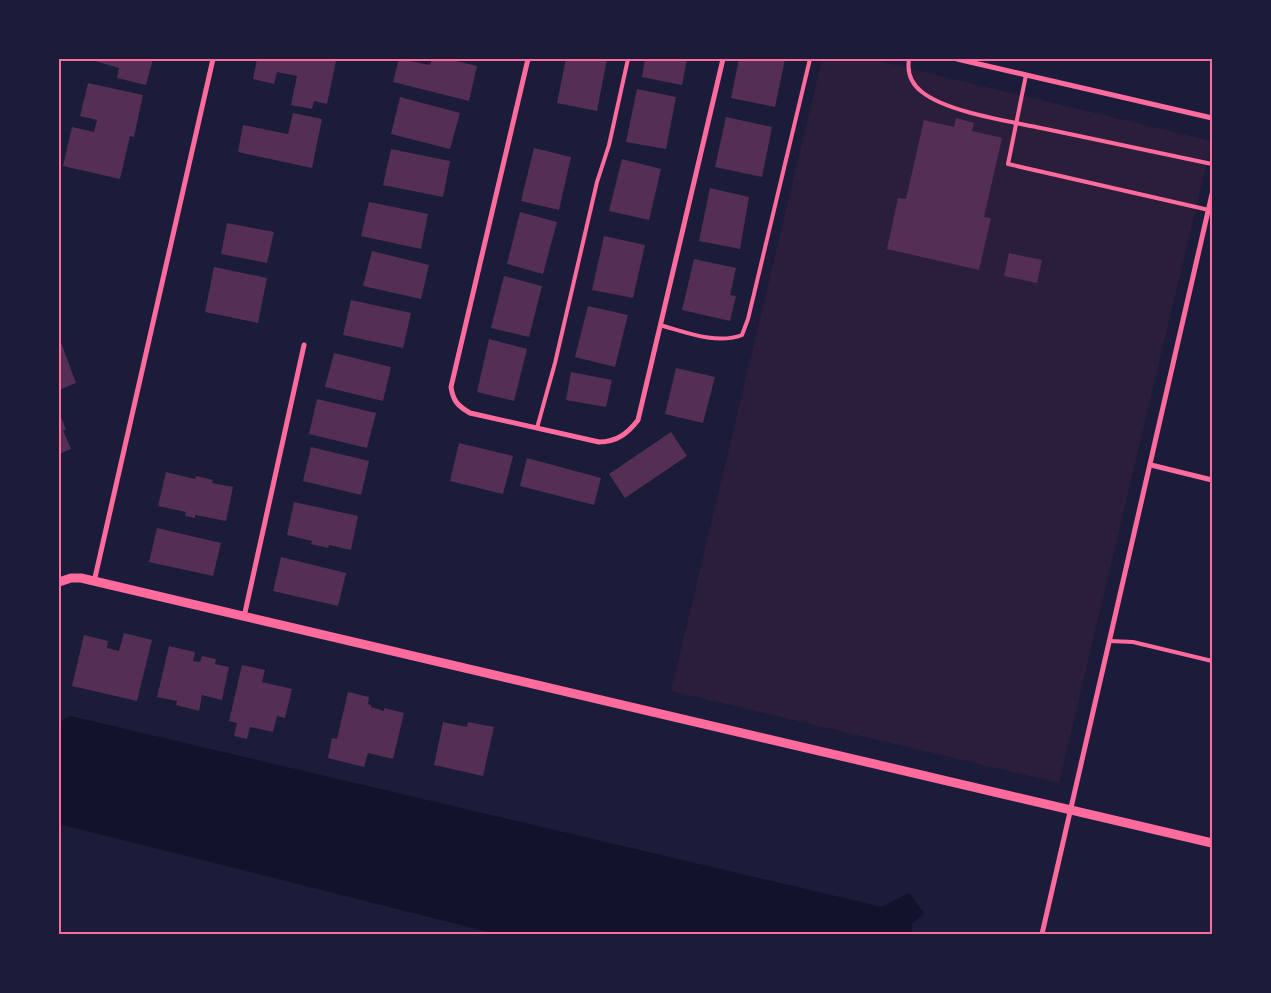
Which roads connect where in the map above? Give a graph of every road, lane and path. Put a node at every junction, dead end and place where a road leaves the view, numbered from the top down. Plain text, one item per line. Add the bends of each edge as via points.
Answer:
1 (213, 59) edge
2 (528, 59) edge
3 (628, 59) edge
4 (723, 59) edge
5 (810, 59) edge
6 (909, 59) edge
7 (957, 59) edge
8 (1026, 75) junction
9 (1212, 118) edge
10 (1016, 123) junction
11 (1212, 164) edge
12 (1212, 194) edge
13 (1209, 210) junction
14 (660, 326) junction
15 (304, 345) dead end
16 (537, 428) junction
17 (1151, 466) junction
18 (1212, 480) edge
19 (59, 582) edge
20 (94, 582) junction
21 (244, 617) junction
22 (1110, 641) junction
23 (1212, 661) edge
24 (1070, 811) junction
25 (1212, 843) edge
26 (1042, 934) edge

1 - 20 street
2 - 16 street via 451,387 452,398 470,413
3 - 16 lane
4 - 14 street
5 - 14 lane via 742,335 733,339 716,339
6 - 10 lane via 908,70 913,84 922,92 944,105
7 - 8 street
8 - 9 street
8 - 10 lane
10 - 11 lane
10 - 13 lane via 1008,164
12 - 13 street
13 - 17 street
14 - 16 street via 638,420 624,435 599,442
15 - 21 street
17 - 18 street
17 - 22 street
19 - 20 street via 80,578
20 - 21 street
21 - 24 street
22 - 23 lane via 1133,642
22 - 24 street
24 - 25 street
24 - 26 street

